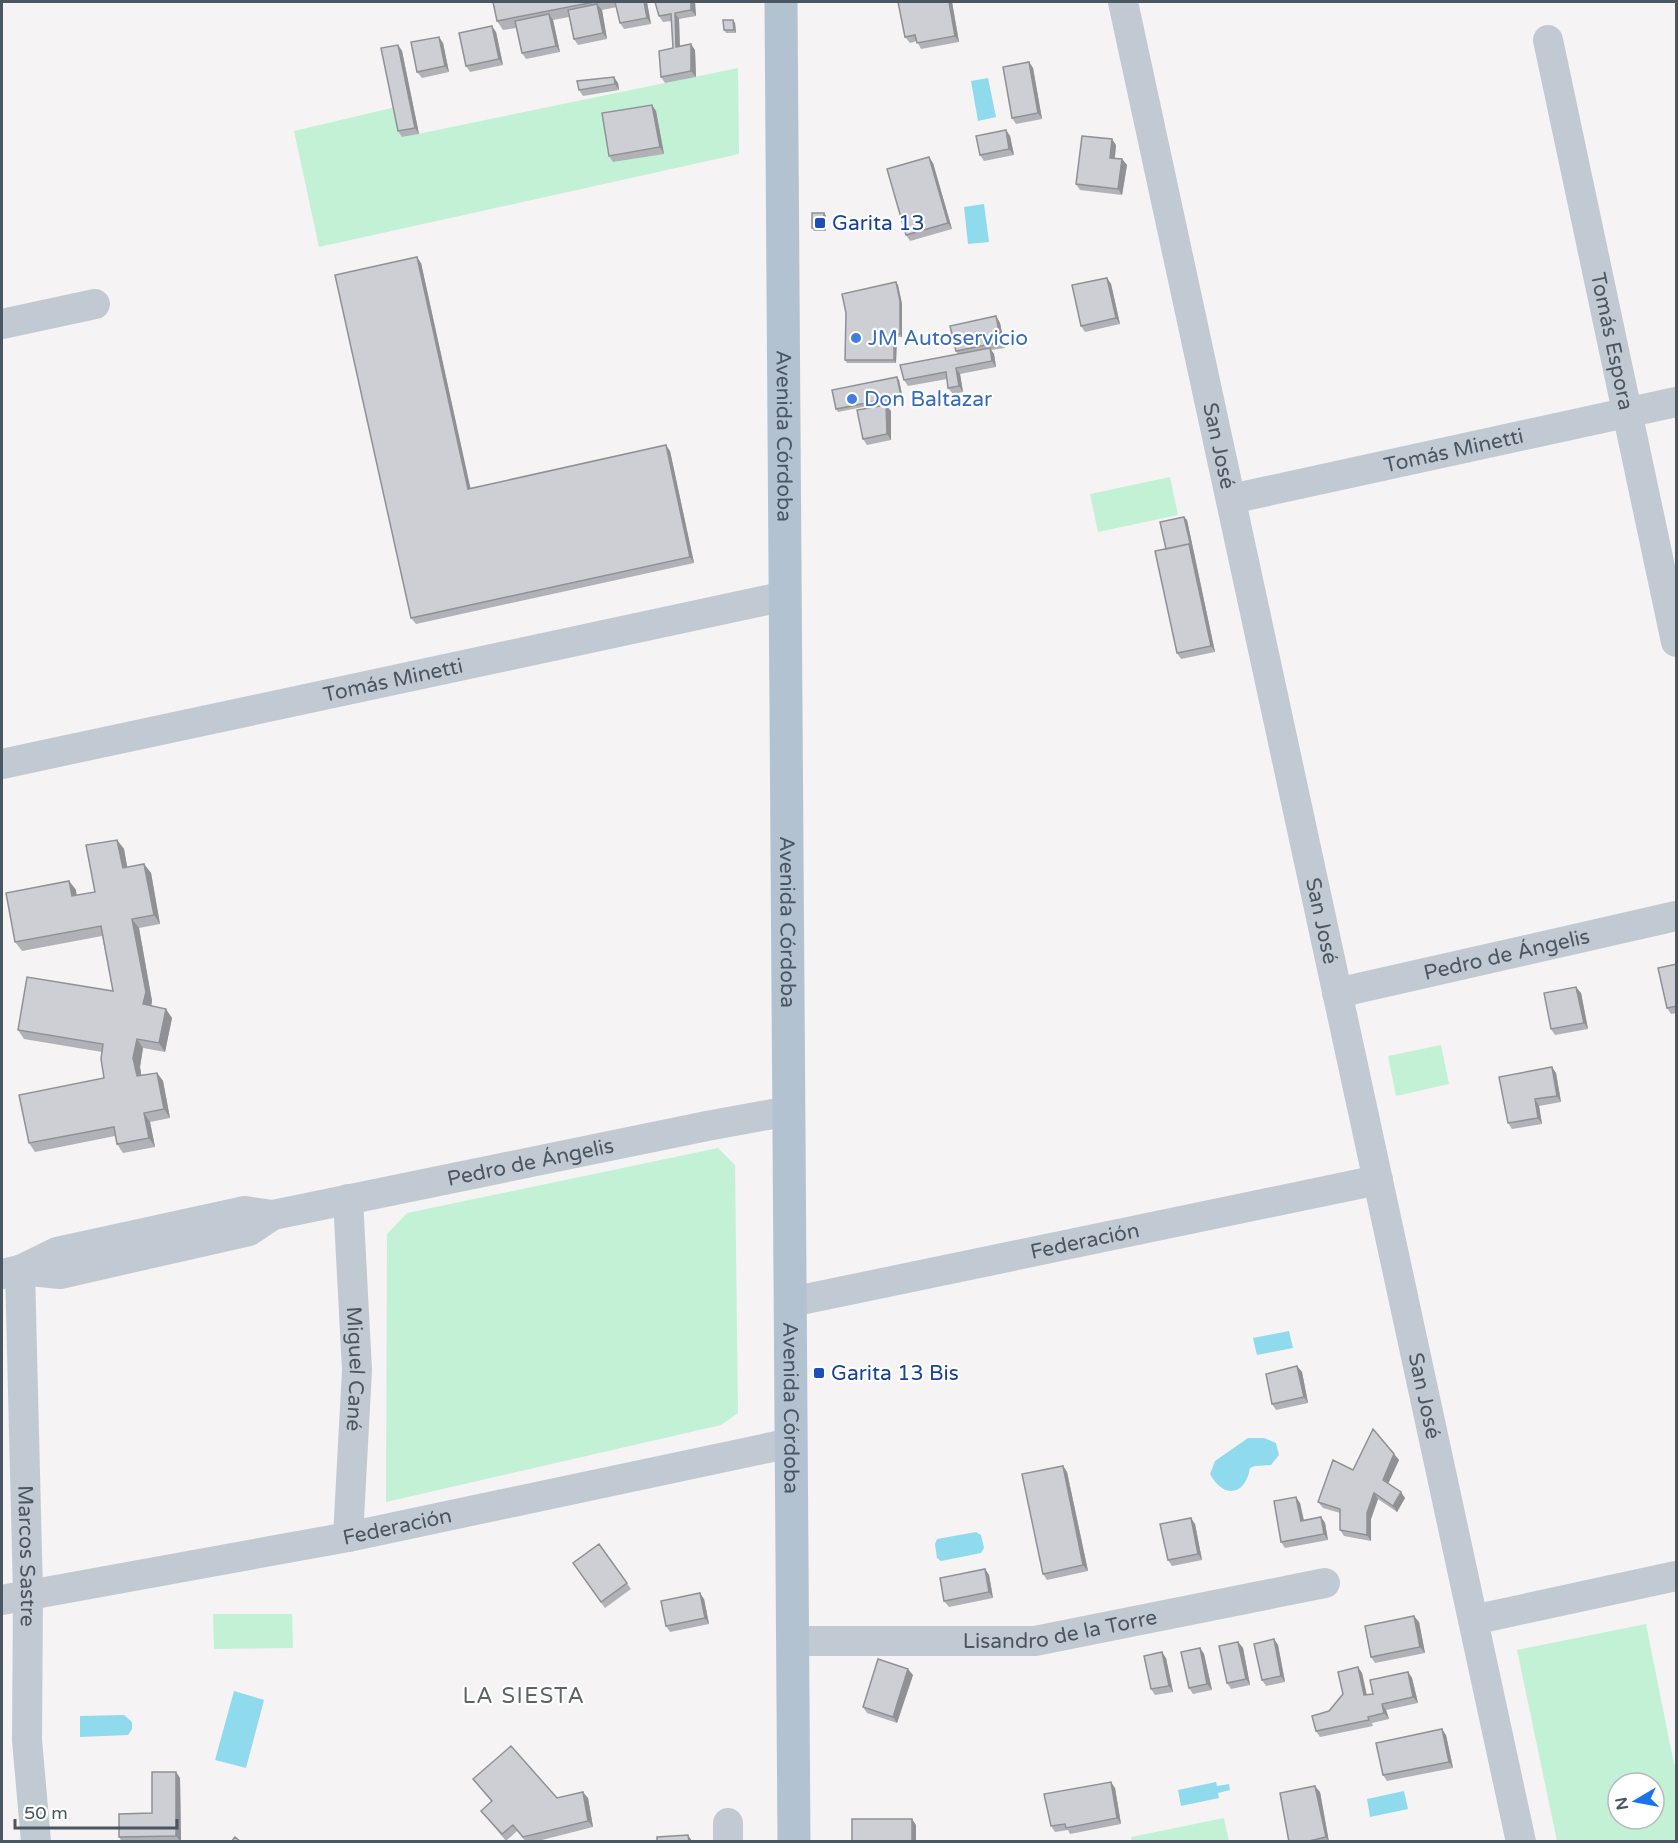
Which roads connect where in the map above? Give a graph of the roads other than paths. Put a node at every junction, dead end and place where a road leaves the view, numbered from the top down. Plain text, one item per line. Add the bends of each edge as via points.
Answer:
1 (781, 2) edge
2 (1123, 2) edge
3 (1548, 40) dead end
4 (95, 304) dead end
5 (2, 324) edge
6 (1677, 402) edge
7 (1628, 413) junction
8 (1231, 499) junction
9 (786, 596) junction
10 (1677, 642) edge
11 (2, 764) edge
12 (1677, 916) edge
13 (1338, 993) junction
14 (789, 1111) junction
15 (1378, 1180) junction
16 (348, 1199) junction
17 (11, 1272) edge
18 (791, 1302) junction
19 (792, 1443) junction
20 (348, 1537) junction
21 (1677, 1575) edge
22 (1325, 1583) dead end
23 (15, 1597) edge
24 (1473, 1620) junction
25 (793, 1641) junction
26 (36, 1842) edge
27 (794, 1842) edge
28 (1521, 1842) edge

1 - 9 main road, Avenida Córdoba
2 - 8 street, San José
3 - 7 street, Tomás Espora
4 - 5 street
6 - 7 street, Tomás Minetti
7 - 8 street, Tomás Minetti
7 - 10 street, Tomás Espora
8 - 13 street, San José
9 - 11 street, Tomás Minetti
9 - 14 main road, Avenida Córdoba
12 - 13 street, Pedro de Ángelis
13 - 15 street, San José
14 - 16 street, Pedro de Ángelis
14 - 18 main road, Avenida Córdoba
15 - 18 street, Federación
15 - 24 street, San José
16 - 17 street, Pedro de Ángelis via 273,1215 249,1232 60,1274
16 - 20 street, Miguel Cané via 357,1370
17 - 23 street, Marcos Sastre
18 - 19 main road, Avenida Córdoba
19 - 20 street, Federación
19 - 25 main road, Avenida Córdoba
20 - 23 street, Federación
21 - 24 street
22 - 25 street, Lisandro de la Torre via 1035,1641
23 - 26 street, Marcos Sastre
24 - 28 street, San José
25 - 27 main road, Avenida Córdoba

